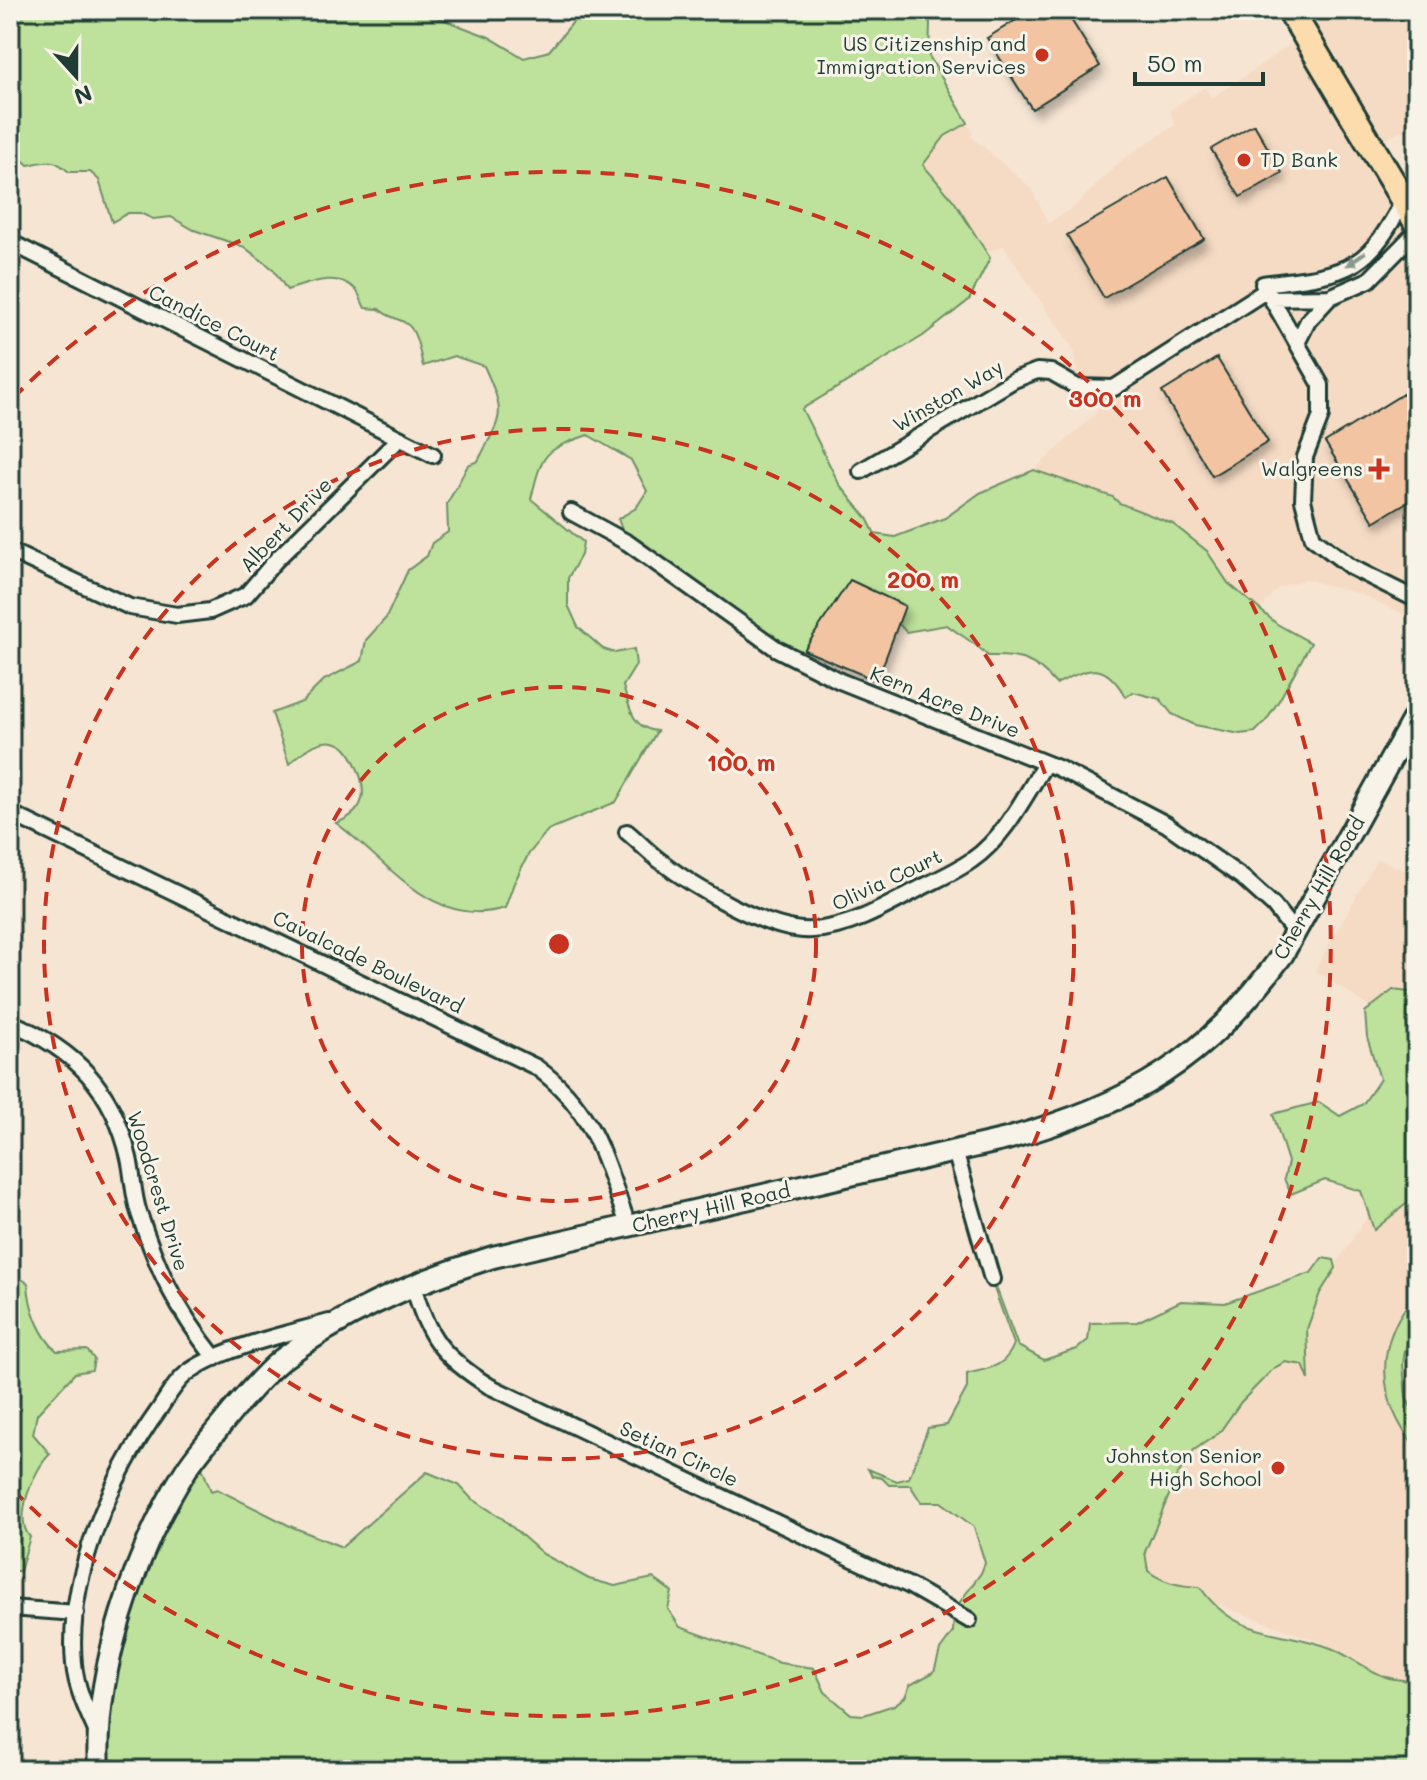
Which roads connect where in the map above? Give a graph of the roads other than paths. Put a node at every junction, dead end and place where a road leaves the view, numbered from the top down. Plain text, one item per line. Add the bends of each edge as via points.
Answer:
1 (1290, 10) edge
2 (1404, 200) junction
3 (1417, 223) edge
4 (1417, 231) edge
5 (10, 242) edge
6 (1267, 290) junction
7 (1330, 297) junction
8 (1297, 343) junction
9 (399, 439) junction
10 (433, 455) dead end
11 (861, 471) dead end
12 (571, 512) dead end
13 (10, 551) edge
14 (1417, 600) edge
15 (1417, 712) edge
16 (1045, 764) junction
17 (10, 813) edge
18 (627, 832) dead end
19 (1296, 934) junction
20 (10, 1022) edge
21 (955, 1151) junction
22 (629, 1227) junction
23 (992, 1279) dead end
24 (413, 1284) junction
25 (355, 1315) junction
26 (215, 1358) junction
27 (10, 1608) edge
28 (76, 1613) junction
29 (969, 1620) dead end
30 (99, 1737) junction
31 (99, 1770) edge

1 - 2 main road
2 - 3 main road
2 -> 6 street via 1383,236 1354,264
4 - 7 street via 1369,280
5 - 9 street, Candice Court
6 - 7 street
6 - 8 street
6 - 11 street, Winston Way via 1114,388 1077,387 1051,372 1037,371
7 - 8 street
8 - 14 street via 1321,385 1321,416 1305,457 1303,500 1313,538 1351,567
9 - 10 street
9 - 13 street, Albert Drive via 246,595 210,611 177,615 130,607
12 - 16 street, Kern Acre Drive via 628,543 806,665
15 - 19 main road, Cherry Hill Road
16 - 18 street, Olivia Court via 1006,823 972,861 890,905 832,927 808,930 752,916 683,877
16 - 19 street, Kern Acre Drive via 1194,842 1273,905
17 - 22 street, Cavalcade Boulevard via 536,1067 575,1104 594,1133
19 - 21 main road, Cherry Hill Road via 1230,1018 1151,1082 1081,1117
20 - 26 street, Woodcrest Drive via 69,1054 111,1106 164,1283
21 - 22 main road, Cherry Hill Road
21 - 23 street
22 - 24 main road, Cherry Hill Road via 493,1257
24 - 25 main road, Cherry Hill Road
24 - 29 street, Setian Circle via 439,1348 489,1386 910,1586
25 - 26 street
25 - 30 main road, Cherry Hill Road via 280,1361 186,1471 135,1575 113,1649
26 - 28 street via 176,1385 132,1452 98,1525
27 - 28 street
28 - 30 street via 77,1684
30 - 31 main road, Cherry Hill Road

